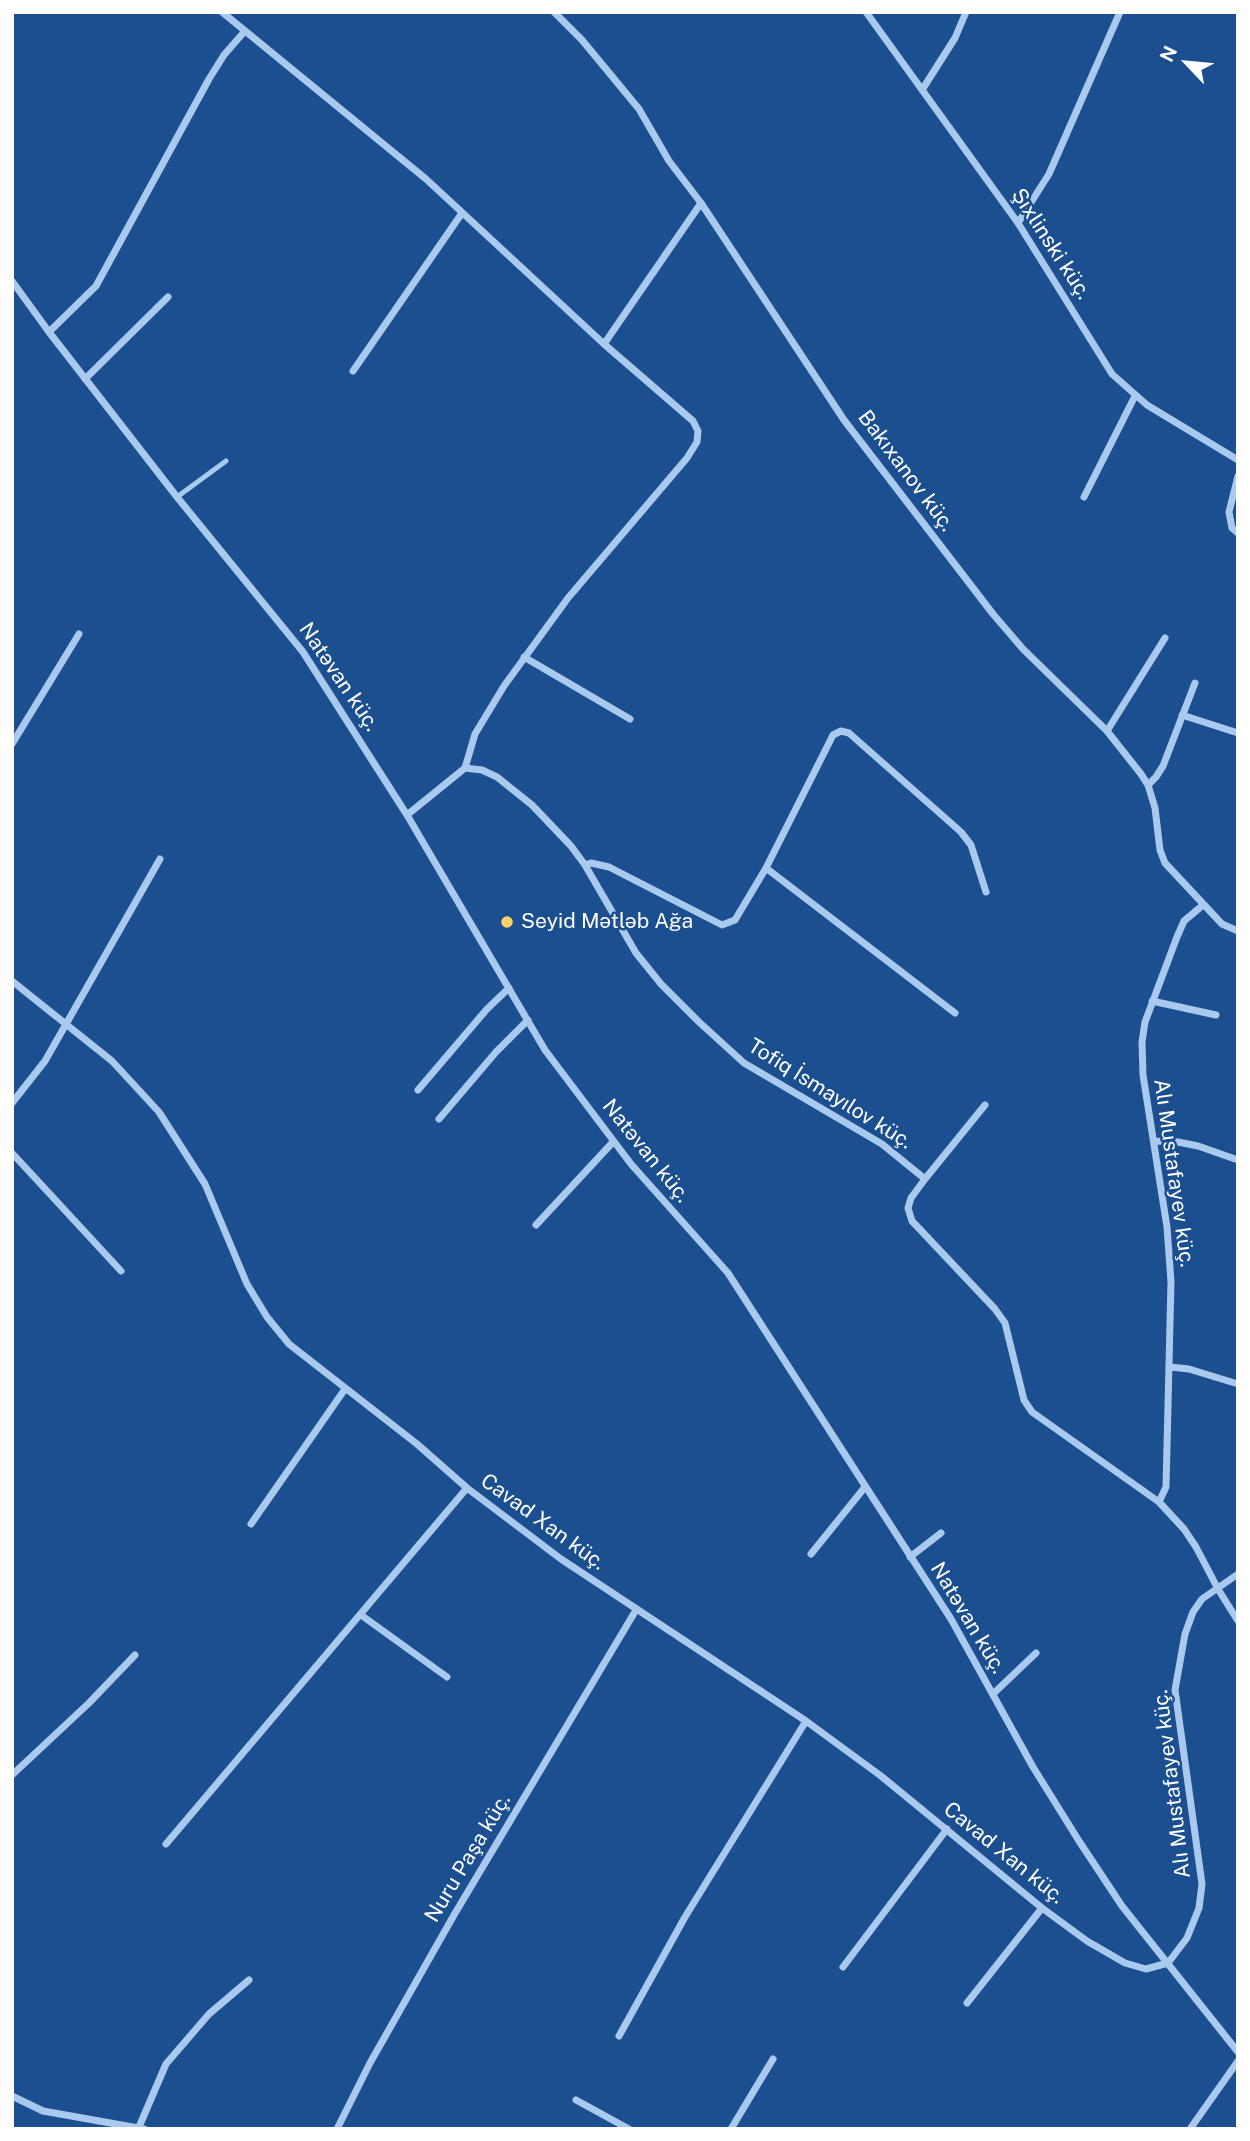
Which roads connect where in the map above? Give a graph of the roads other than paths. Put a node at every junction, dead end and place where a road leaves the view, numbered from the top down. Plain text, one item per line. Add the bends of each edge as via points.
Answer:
1 (222, 12) edge
2 (554, 12) edge
3 (866, 12) edge
4 (967, 12) edge
5 (1121, 12) edge
6 (244, 32) junction
7 (922, 90) junction
8 (701, 203) junction
9 (462, 213) junction
10 (1018, 223) junction
11 (12, 281) edge
12 (167, 297) dead end
13 (49, 332) junction
14 (604, 344) junction
15 (353, 371) dead end
16 (85, 379) junction
17 (1135, 396) junction
18 (1238, 460) edge
19 (226, 461) dead end
20 (1238, 476) edge
21 (177, 497) junction
22 (1084, 497) dead end
23 (1238, 533) edge
24 (79, 634) dead end
25 (1165, 638) dead end
26 (524, 657) junction
27 (1195, 683) dead end
28 (1182, 715) junction
29 (630, 719) dead end
30 (1107, 731) junction
31 (1238, 733) edge
32 (12, 744) edge
33 (464, 768) junction
34 (1148, 785) junction
35 (407, 815) junction
36 (160, 859) dead end
37 (585, 865) junction
38 (766, 868) junction
39 (986, 892) dead end
40 (1203, 905) junction
41 (1238, 931) edge
42 (12, 981) edge
43 (509, 988) junction
44 (1152, 1001) junction
45 (955, 1013) dead end
46 (1216, 1016) dead end
47 (528, 1020) junction
48 (66, 1025) junction
49 (418, 1090) dead end
50 (12, 1103) edge
51 (985, 1105) dead end
52 (439, 1119) dead end
53 (1155, 1141) junction
54 (613, 1142) junction
55 (12, 1153) edge
56 (1238, 1160) edge
57 (925, 1179) junction
58 (536, 1225) dead end
59 (121, 1271) dead end
60 (1170, 1367) junction
61 (1238, 1384) edge
62 (345, 1389) junction
63 (865, 1487) junction
64 (467, 1489) junction
65 (1159, 1502) junction
66 (251, 1524) dead end
67 (941, 1533) dead end
68 (811, 1554) dead end
69 (910, 1557) junction
70 (1238, 1574) edge
71 (1218, 1589) junction
72 (636, 1610) junction
73 (361, 1615) junction
74 (1238, 1621) edge
75 (1036, 1653) dead end
76 (135, 1655) dead end
77 (447, 1677) dead end
78 (993, 1694) junction
79 (806, 1721) junction
80 (12, 1775) edge
81 (947, 1829) junction
82 (166, 1844) dead end
83 (1042, 1908) junction
84 (1168, 1964) junction
85 (843, 1967) dead end
86 (249, 1980) dead end
87 (967, 2003) dead end
88 (620, 2036) dead end
89 (1238, 2052) edge
90 (774, 2059) dead end
91 (1238, 2061) edge
92 (12, 2096) edge
93 (576, 2100) dead end
94 (142, 2128) edge
95 (337, 2129) edge
96 (629, 2129) edge
97 (731, 2129) edge
98 (1190, 2129) edge

1 - 6 street
2 - 8 street, Bakıxanov küç. via 639,109 669,161
3 - 7 street, Şıxlinski küç.
4 - 7 street
5 - 10 street via 1049,174
6 - 9 street
6 - 13 street via 208,79 96,286
7 - 10 street, Şıxlinski küç.
8 - 14 street
8 - 30 street, Bakıxanov küç. via 845,420 985,604 1023,649
9 - 14 street
9 - 15 street
10 - 17 street, Şıxlinski küç. via 1112,374
11 - 13 street, Natəvan küç.
12 - 16 street
13 - 16 street, Natəvan küç.
14 - 26 street via 693,421 697,442
16 - 21 street, Natəvan küç.
17 - 18 street, Şıxlinski küç.
17 - 22 street
19 - 21 lane
20 - 23 street via 1228,512 1231,528
21 - 35 street, Natəvan küç. via 290,634
24 - 32 street
25 - 30 street
26 - 29 street
26 - 33 street via 475,734
27 - 28 street
28 - 31 street
28 - 34 street via 1163,765
30 - 34 street, Bakıxanov küç.
33 - 35 street
33 - 37 street, Tofiq İsmayılov küç. via 497,777 532,805
34 - 40 street, Bakıxanov küç. via 1165,863
35 - 43 street, Natəvan küç.
36 - 48 street
37 - 38 street via 609,867 722,925 735,920
37 - 57 street, Tofiq İsmayılov küç. via 636,953 699,1023 744,1063 882,1144
38 - 39 street via 833,735 841,731 849,733 961,832 971,845
38 - 45 street
40 - 41 street, Bakıxanov küç. via 1222,924
40 - 44 street, Alı Mustafayev küç. via 1184,921
42 - 48 street, Cavad Xan küç.
43 - 47 street, Natəvan küç.
43 - 49 street
44 - 46 street
44 - 53 street, Alı Mustafayev küç. via 1142,1042
47 - 52 street
47 - 54 street, Natəvan küç.
48 - 50 street
48 - 62 street, Cavad Xan küç. via 112,1061 159,1112 205,1184 247,1284 267,1317 289,1344
51 - 57 street
53 - 56 street via 1198,1146
53 - 60 street, Alı Mustafayev küç. via 1171,1282
54 - 58 street
54 - 63 street, Natəvan küç. via 728,1273
55 - 59 street
57 - 65 street via 911,1198 912,1221 1005,1323 1024,1401 1032,1412
60 - 61 street
60 - 65 street, Alı Mustafayev küç. via 1166,1487
62 - 64 street, Cavad Xan küç.
62 - 66 street
63 - 68 street
63 - 69 street, Natəvan küç.
64 - 72 street, Cavad Xan küç.
64 - 73 street
65 - 71 street via 1184,1529
67 - 69 street
69 - 78 street, Natəvan küç.
70 - 71 street, Alı Mustafayev küç.
71 - 74 street
71 - 84 street, Alı Mustafayev küç. via 1193,1612 1175,1690 1202,1884 1199,1908 1187,1938
72 - 79 street, Cavad Xan küç.
72 - 95 street, Nuru Paşa küç. via 454,1915
73 - 77 street
73 - 82 street
75 - 78 street
76 - 80 street
78 - 84 street, Natəvan küç. via 1079,1841
79 - 81 street, Cavad Xan küç.
79 - 88 street via 685,1917
81 - 83 street, Cavad Xan küç.
81 - 85 street
83 - 84 street, Cavad Xan küç. via 1125,1963 1146,1969
83 - 87 street
84 - 89 street, Natəvan küç.
86 - 94 street via 209,2014 166,2064
90 - 97 street
91 - 98 street
92 - 94 street via 43,2111
93 - 96 street

